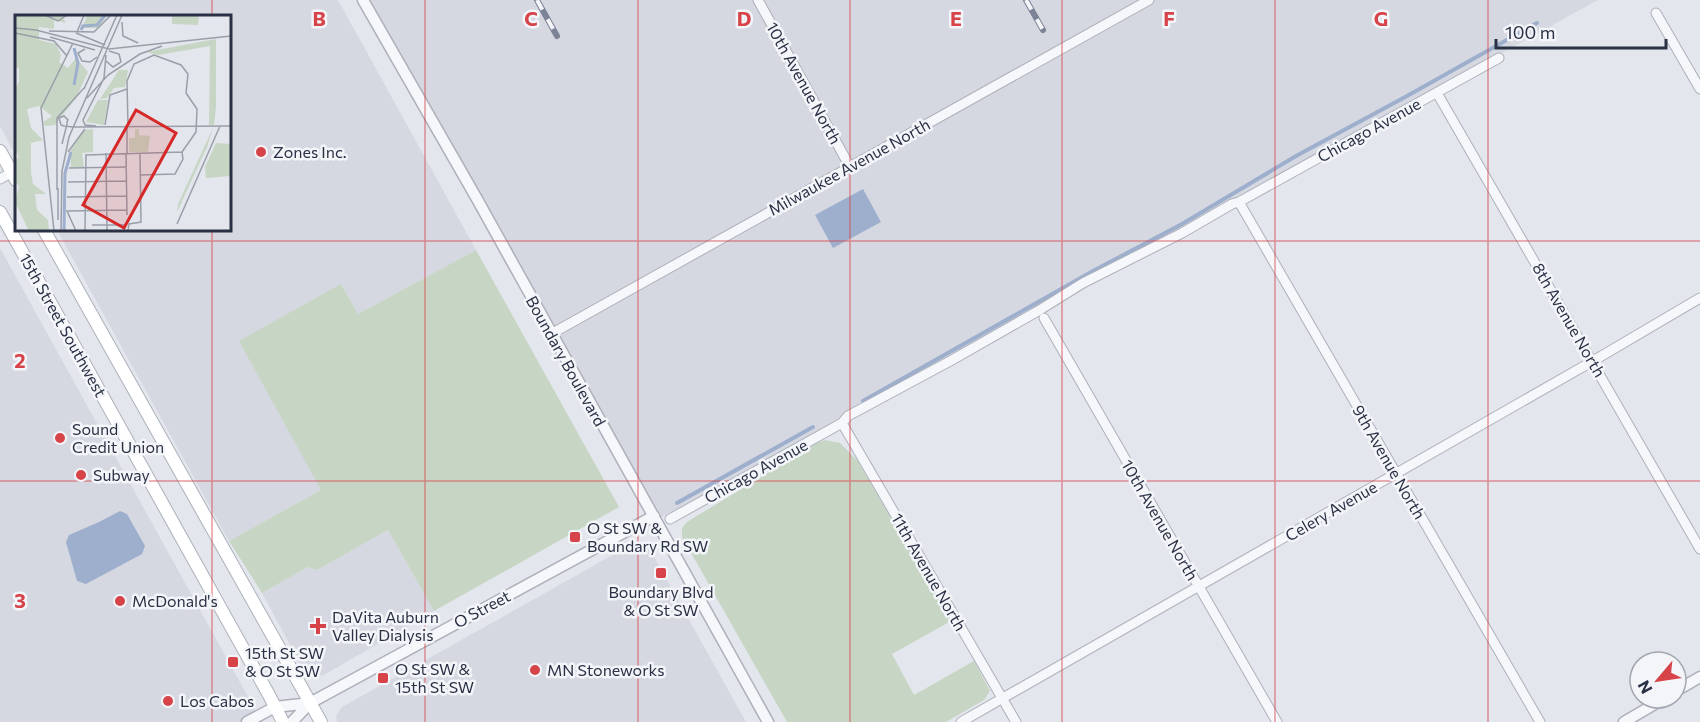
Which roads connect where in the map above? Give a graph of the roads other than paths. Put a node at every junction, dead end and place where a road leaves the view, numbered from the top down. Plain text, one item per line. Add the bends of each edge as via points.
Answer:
1 (363, 0) edge
2 (758, 0) edge
3 (1149, 0) edge
4 (1656, 13) dead end
5 (1499, 58) dead end
6 (1700, 89) edge
7 (1437, 93) junction
8 (0, 151) edge
9 (849, 166) junction
10 (15, 174) edge
11 (0, 179) edge
12 (1239, 202) junction
13 (0, 212) edge
14 (45, 231) edge
15 (1700, 298) edge
16 (1044, 318) dead end
17 (551, 334) junction
18 (1593, 361) junction
19 (842, 423) junction
20 (1396, 474) junction
21 (654, 516) junction
22 (670, 519) dead end
23 (1700, 549) edge
24 (1198, 587) junction
25 (1003, 699) junction
26 (310, 703) junction
27 (275, 707) junction
28 (1644, 710) edge
29 (247, 722) edge
30 (283, 722) edge
31 (292, 722) edge
32 (321, 722) edge
33 (768, 722) edge
34 (961, 722) edge
35 (1016, 722) edge
36 (1277, 722) edge
37 (1540, 722) edge
38 (1624, 722) edge

1 - 17 street, Boundary Boulevard
2 - 9 street, 10th Avenue North
3 - 9 street, Milwaukee Avenue North
4 - 6 street
5 - 7 street, Chicago Avenue
7 - 12 street, Chicago Avenue
7 - 18 street, 8th Avenue North
8 - 10 main road
9 - 17 street, Milwaukee Avenue North
10 - 11 street
12 - 19 street, Chicago Avenue via 1083,283 848,416
12 - 20 street, 9th Avenue North
13 - 27 main road, 15th Street Southwest
14 - 26 main road, 15th Street Southwest
15 - 18 street, Celery Avenue
16 - 24 street, 10th Avenue North
17 - 21 street, Boundary Boulevard
18 - 20 street, Celery Avenue
18 - 23 street, 8th Avenue North
19 - 22 street, Chicago Avenue
19 - 25 street, 11th Avenue North
20 - 24 street, Celery Avenue
20 - 37 street, 9th Avenue North
21 - 26 street, O Street
21 - 33 street, Boundary Boulevard
24 - 25 street, Celery Avenue
24 - 36 street, 10th Avenue North
25 - 34 street, Celery Avenue
25 - 35 street, 11th Avenue North
26 - 27 street, O Street
26 - 31 street, O Street
26 - 32 main road, 15th Street Southwest
27 - 29 street
27 - 30 main road, 15th Street Southwest
28 - 38 street

